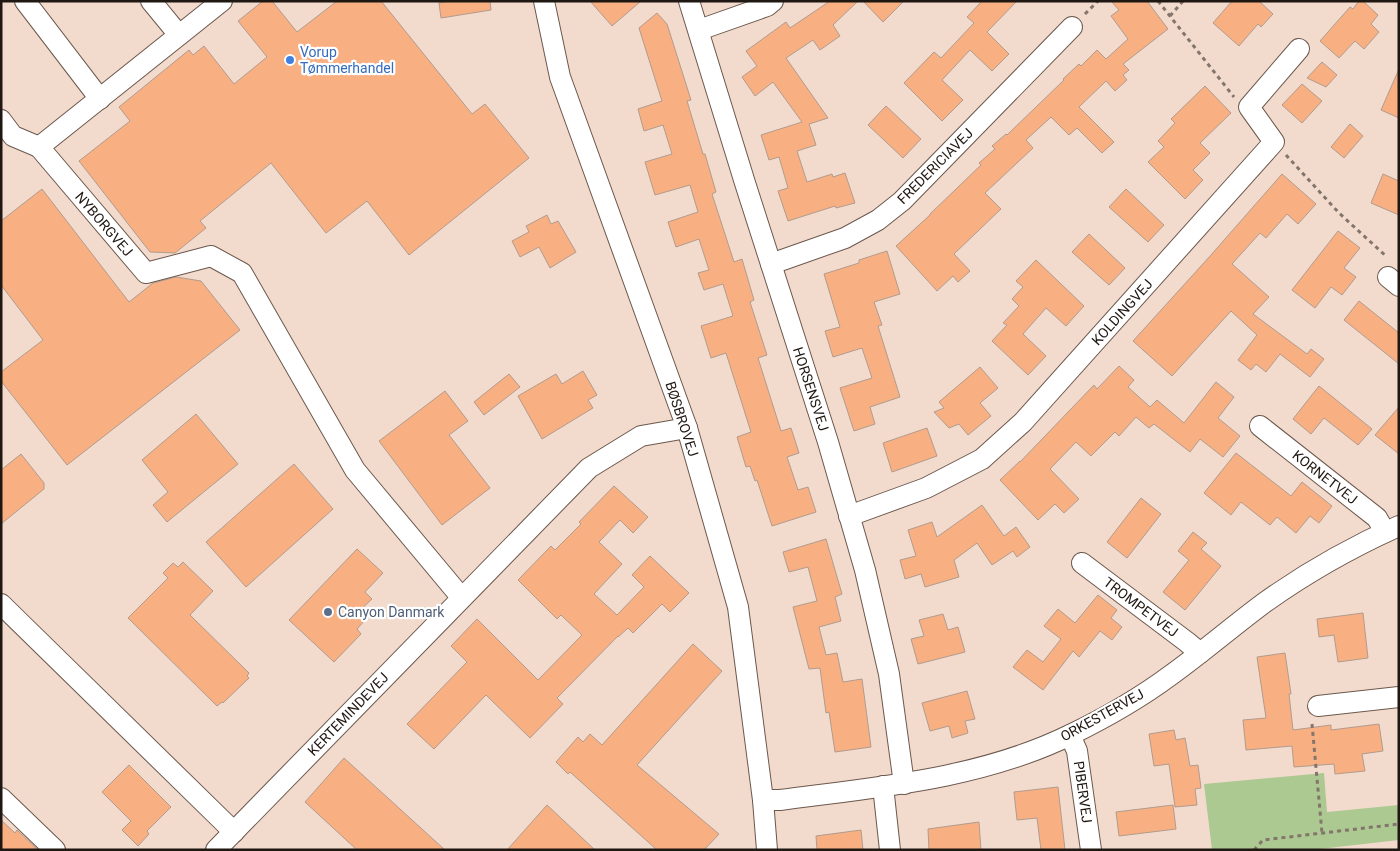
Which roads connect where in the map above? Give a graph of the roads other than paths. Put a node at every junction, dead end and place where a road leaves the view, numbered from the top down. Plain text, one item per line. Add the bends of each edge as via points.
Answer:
1 (25, 1) edge
2 (151, 1) edge
3 (222, 1) edge
4 (544, 1) edge
5 (689, 1) edge
6 (773, 1) edge
7 (1072, 27) dead end
8 (699, 30) junction
9 (179, 35) junction
10 (1299, 49) dead end
11 (100, 99) junction
12 (1, 120) edge
13 (38, 147) junction
14 (771, 264) junction
15 (1260, 426) dead end
16 (687, 428) junction
17 (849, 516) junction
18 (1392, 529) edge
19 (1082, 563) dead end
20 (462, 597) junction
21 (1, 604) edge
22 (1200, 653) junction
23 (1399, 697) edge
24 (1318, 706) road end
25 (1070, 735) junction
26 (904, 784) junction
27 (883, 786) junction
28 (1, 798) edge
29 (763, 800) junction
30 (234, 832) junction
31 (55, 850) edge
32 (216, 850) edge
33 (767, 850) edge
34 (890, 850) edge
35 (1091, 850) edge

1 - 11 street
2 - 9 street
3 - 9 street
4 - 16 street, BØSBROVEJ via 560,77
5 - 8 street, HORSENSVEJ
6 - 8 street
7 - 14 street, FREDERICIAVEJ via 902,201 878,220 845,238
8 - 14 street, HORSENSVEJ
9 - 11 street
10 - 17 street, KOLDINGVEJ via 1249,107 1274,142 1023,422 982,458 926,488
11 - 13 street
12 - 13 street via 13,136
13 - 20 street, NYBORGVEJ via 146,273 211,256 242,273 355,470
14 - 17 street, HORSENSVEJ
15 - 18 street, KORNETVEJ
16 - 20 street, KERTEMINDEVEJ via 640,436 589,468
16 - 29 street, BØSBROVEJ via 738,607
17 - 26 street, HORSENSVEJ via 889,674
18 - 22 street, ORKESTERVEJ via 1266,602
19 - 22 street, TROMPETVEJ
20 - 30 street, KERTEMINDEVEJ
21 - 30 street
22 - 25 street, ORKESTERVEJ via 1140,696
23 - 24 street
25 - 26 street, ORKESTERVEJ via 986,766
25 - 35 street, PIBERVEJ via 1077,751
26 - 27 street, ORKESTERVEJ
27 - 29 street, ORKESTERVEJ
27 - 34 street
28 - 31 street
29 - 33 street, BØSBROVEJ
30 - 32 street, KERTEMINDEVEJ

